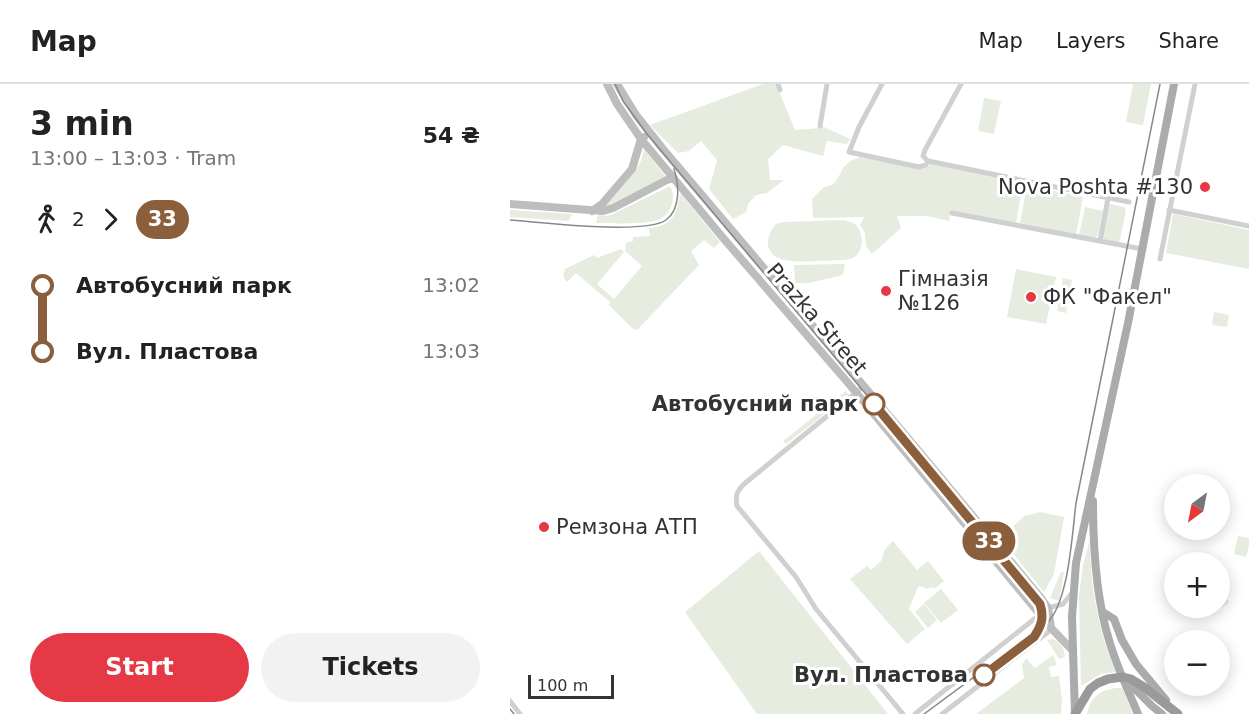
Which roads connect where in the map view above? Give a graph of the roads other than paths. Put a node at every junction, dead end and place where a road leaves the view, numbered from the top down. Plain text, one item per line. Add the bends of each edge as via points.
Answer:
1 (607, 84) edge
2 (617, 84) edge
3 (827, 84) edge
4 (882, 84) edge
5 (961, 84) edge
6 (1174, 84) edge
7 (1195, 84) edge
8 (820, 126) dead end
9 (649, 132) junction
10 (641, 139) junction
11 (928, 161) junction
12 (674, 178) junction
13 (1108, 198) junction
14 (1129, 202) dead end
15 (510, 204) edge
16 (1169, 210) junction
17 (592, 211) junction
18 (952, 213) dead end
19 (1249, 226) edge
20 (732, 231) junction
21 (724, 239) junction
22 (1100, 241) junction
23 (1142, 249) junction
24 (1160, 259) dead end
25 (864, 386) junction
26 (856, 393) junction
27 (1094, 479) junction
28 (1073, 592) junction
29 (1048, 608) junction
30 (1102, 612) junction
31 (1040, 614) junction
32 (1052, 629) junction
33 (1073, 651) junction
34 (1123, 677) junction
35 (510, 700) edge
36 (520, 714) edge
37 (903, 714) edge
38 (915, 714) edge
39 (942, 714) edge
40 (1075, 714) edge
41 (1138, 714) edge
42 (1162, 714) edge
43 (1178, 714) edge

1 - 10 street, Prazka Street
2 - 9 street, Prazka Street
3 - 8 street
4 - 11 street via 849,152 919,167
5 - 11 street via 925,150 923,156
6 - 23 main road
7 - 16 street
9 - 10 street
9 - 20 street, Prazka Street
10 - 12 street, Prazka Street
10 - 17 street via 632,169
11 - 13 street
12 - 17 street via 613,208
12 - 21 street, Prazka Street
13 - 14 street
13 - 22 street
15 - 17 street
16 - 19 street
16 - 24 street
18 - 22 street
20 - 21 street
20 - 25 street, Prazka Street
21 - 26 street, Prazka Street
22 - 23 street
23 - 27 main road
25 - 26 street
25 - 29 street, Prazka Street
26 - 31 street, Prazka Street
26 - 37 street via 744,484 736,500 816,609
27 - 28 main road
27 - 30 main road via 1094,540
28 - 29 street via 1063,604
28 - 33 main road
29 - 31 street
29 - 32 street, Prazka Street
30 - 34 main road
30 - 43 main road via 1114,619 1136,664
31 - 32 street, Prazka Street
31 - 38 street
32 - 33 street, Prazka Street
32 - 39 street
33 - 40 main road
34 - 40 highway via 1108,679 1090,689
34 - 41 main road
34 - 42 main road
34 - 43 highway via 1144,687
35 - 36 street

